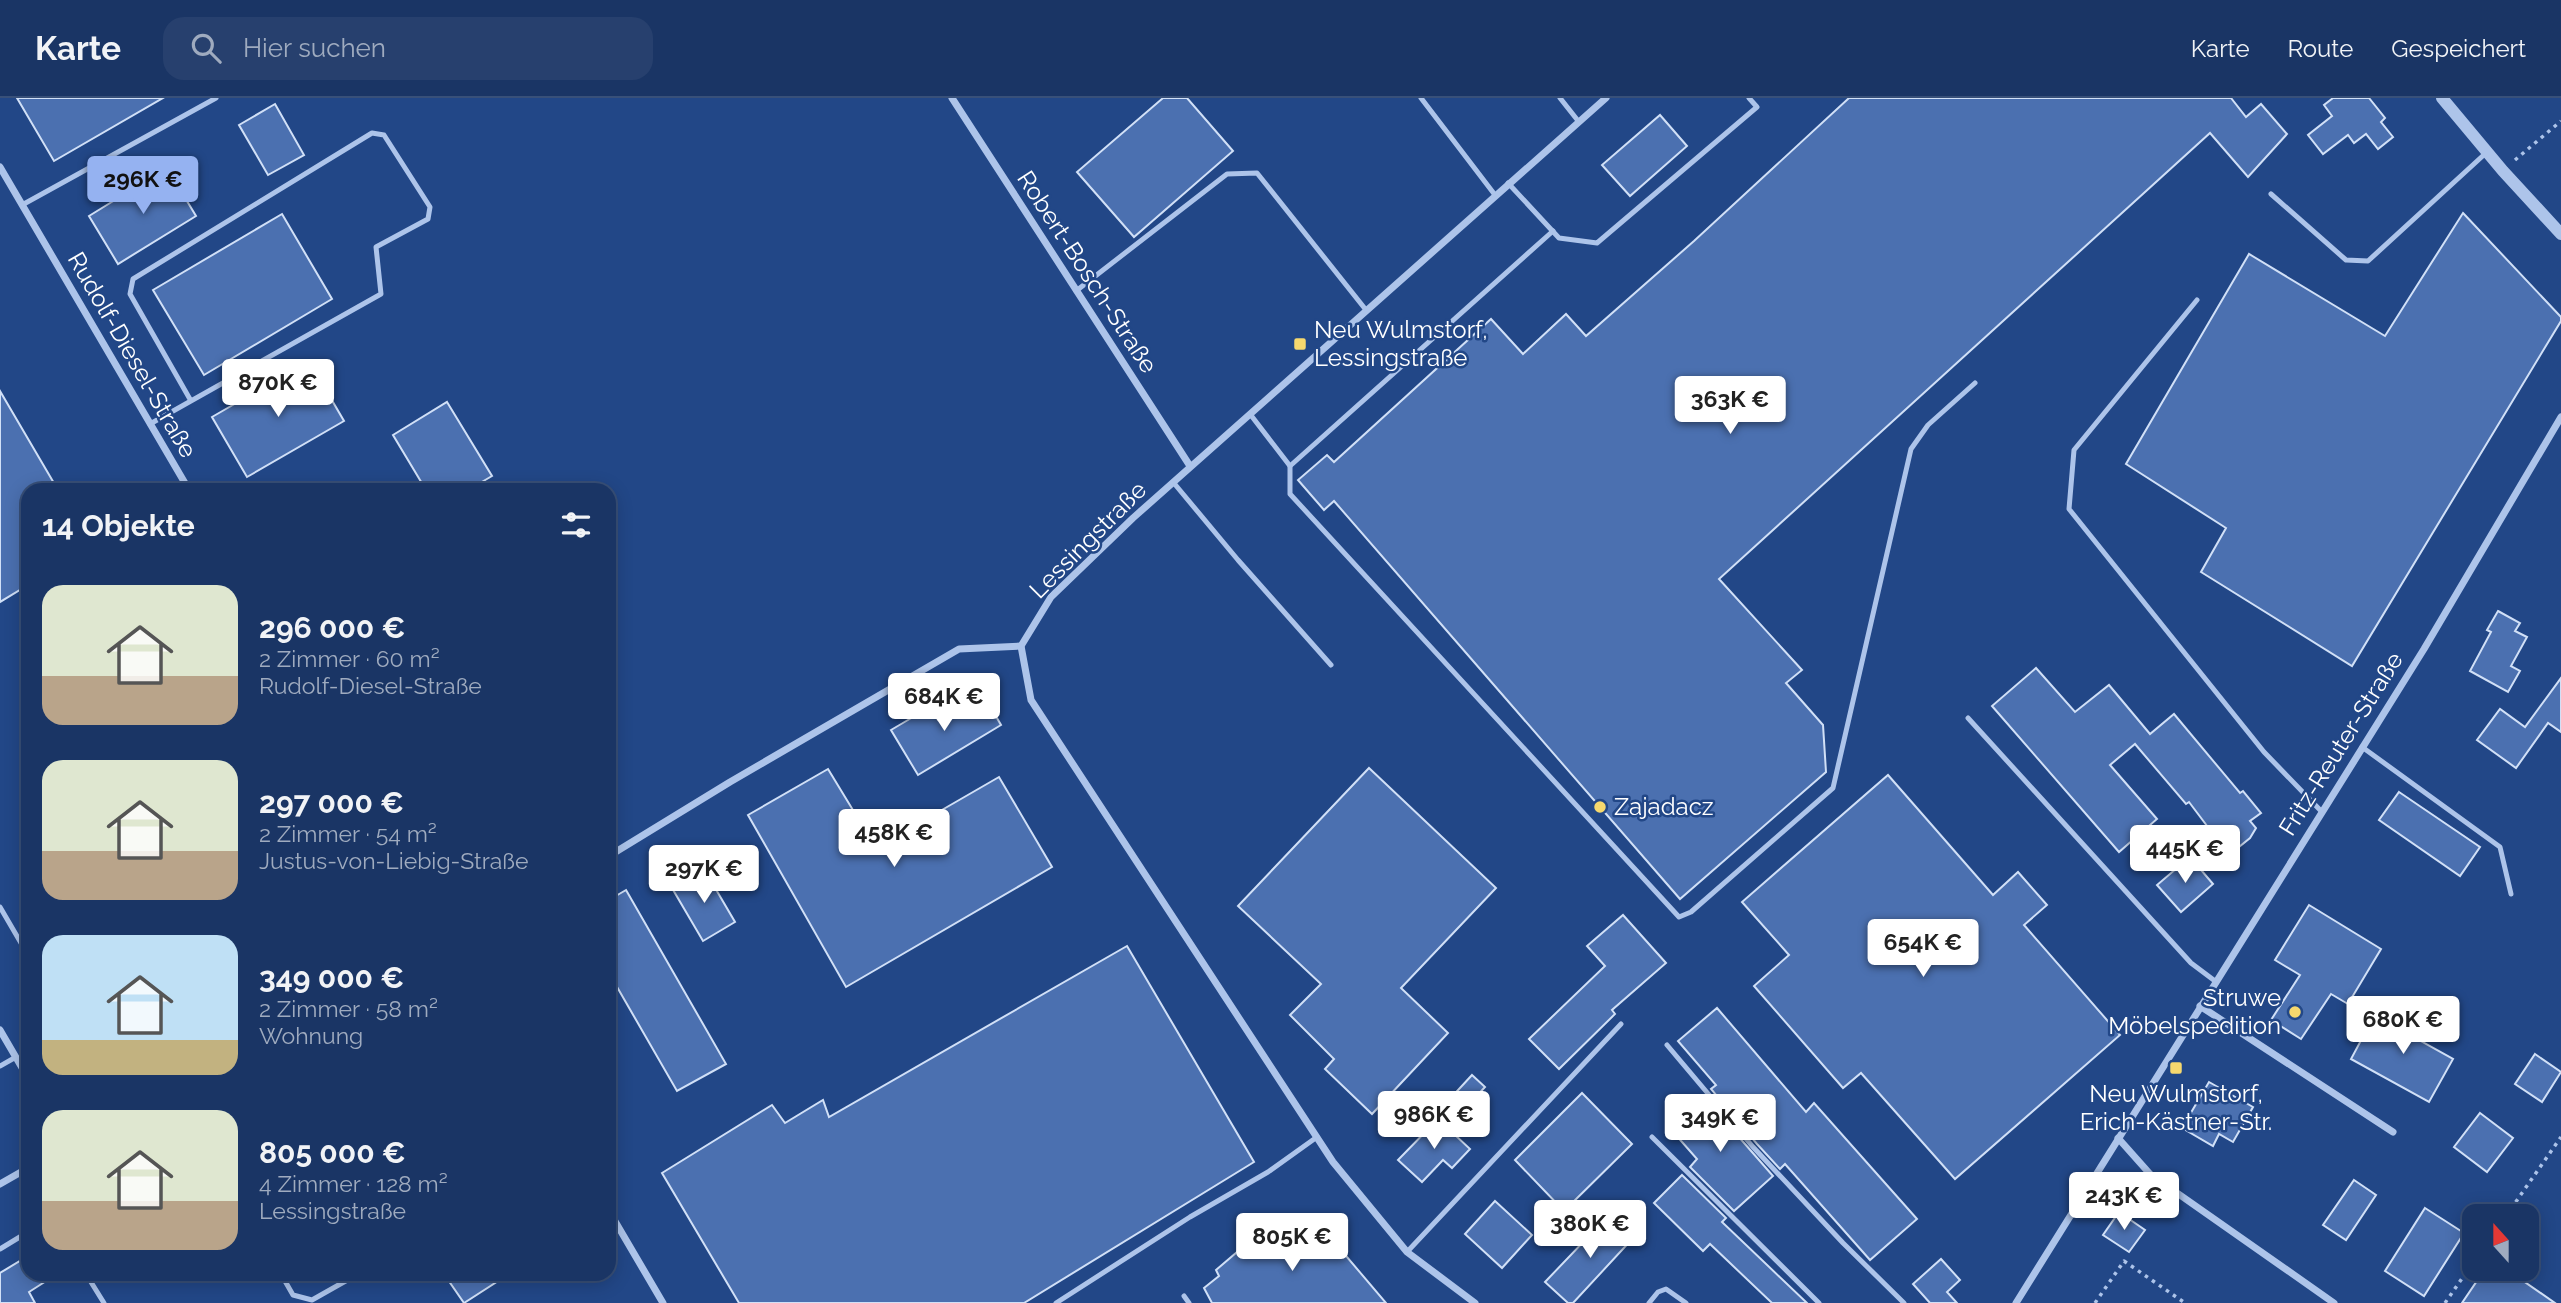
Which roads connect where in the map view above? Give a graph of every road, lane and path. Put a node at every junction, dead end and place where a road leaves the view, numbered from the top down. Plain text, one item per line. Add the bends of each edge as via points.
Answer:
1 (216, 98) edge
2 (952, 98) edge
3 (1421, 98) edge
4 (1560, 98) edge
5 (1606, 98) edge
6 (1749, 98) edge
7 (2442, 98) edge
8 (2561, 121) edge
9 (1578, 122) junction
10 (2487, 152) junction
11 (0, 167) edge
12 (2503, 171) junction
13 (1508, 183) junction
14 (2271, 194) dead end
15 (1495, 195) junction
16 (22, 205) junction
17 (1552, 231) junction
18 (2561, 234) edge
19 (1076, 291) junction
20 (2197, 300) dead end
21 (1366, 310) junction
22 (1975, 383) dead end
23 (191, 401) junction
24 (1250, 414) junction
25 (2561, 417) edge
26 (150, 424) junction
27 (1190, 466) junction
28 (1290, 466) junction
29 (1172, 482) junction
30 (185, 483) edge
31 (1021, 646) junction
32 (1331, 665) dead end
33 (1968, 718) dead end
34 (2362, 747) junction
35 (2322, 811) junction
36 (616, 852) edge
37 (2511, 894) dead end
38 (0, 907) edge
39 (21, 943) edge
40 (2215, 981) junction
41 (2200, 1006) junction
42 (1621, 1024) dead end
43 (0, 1030) edge
44 (1667, 1045) dead end
45 (16, 1057) junction
46 (0, 1066) edge
47 (21, 1066) edge
48 (2393, 1132) dead end
49 (1317, 1137) junction
50 (1652, 1137) dead end
51 (2561, 1137) edge
52 (2118, 1139) junction
53 (21, 1172) edge
54 (0, 1184) edge
55 (2514, 1204) edge
56 (616, 1223) edge
57 (21, 1236) edge
58 (0, 1249) edge
59 (1407, 1252) junction
60 (2462, 1278) edge
61 (90, 1281) edge
62 (285, 1281) edge
63 (346, 1281) edge
64 (1184, 1296) dead end
65 (104, 1303) edge
66 (663, 1303) edge
67 (1056, 1303) edge
68 (1189, 1303) edge
69 (1475, 1303) edge
70 (1649, 1303) edge
71 (1686, 1303) edge
72 (1819, 1303) edge
73 (1904, 1303) edge
74 (2016, 1303) edge
75 (2095, 1303) edge
76 (2185, 1303) edge
77 (2333, 1303) edge
78 (2445, 1303) edge

1 - 16 lane
2 - 19 street, Robert-Bosch-Straße
3 - 15 lane
4 - 9 lane
5 - 9 street, Lessingstraße
6 - 17 lane via 1757,107 1597,243 1559,238
7 - 10 street
8 - 12 path
9 - 13 street, Lessingstraße
10 - 12 street
10 - 14 lane via 2368,261 2346,260
11 - 16 street, Rudolf-Diesel-Straße
12 - 18 street
13 - 15 street, Lessingstraße
13 - 17 lane
15 - 21 street, Lessingstraße
16 - 26 street, Rudolf-Diesel-Straße
17 - 28 lane
19 - 21 lane via 1227,174 1257,173
19 - 27 street, Robert-Bosch-Straße
20 - 35 lane via 2074,450 2069,509 2264,752
21 - 24 street, Lessingstraße
22 - 28 lane via 1928,425 1911,449 1833,788 1679,917 1290,494
23 - 23 lane via 381,294 376,247 428,219 430,208 384,135 372,133 133,279 130,293
23 - 26 lane
24 - 27 street, Lessingstraße
24 - 28 lane
25 - 34 street, Fritz-Reuter-Straße
26 - 30 street, Rudolf-Diesel-Straße
27 - 29 street, Lessingstraße
29 - 31 street, Lessingstraße via 1051,597
29 - 32 lane
31 - 36 street via 959,649
31 - 49 street via 1031,700
33 - 40 lane via 2191,963
34 - 35 street, Fritz-Reuter-Straße
34 - 37 lane via 2500,847
35 - 40 street, Fritz-Reuter-Straße
38 - 39 lane
40 - 41 street, Fritz-Reuter-Straße
41 - 48 street
41 - 52 street, Fritz-Reuter-Straße
42 - 59 lane
43 - 45 street
44 - 73 lane via 1753,1147
45 - 46 lane
45 - 47 street
49 - 59 street
49 - 67 lane
50 - 72 lane
51 - 55 path
52 - 74 street, Fritz-Reuter-Straße
52 - 77 street via 2150,1174
53 - 54 street
56 - 66 street
57 - 58 lane
59 - 69 street
60 - 78 path
61 - 65 lane
62 - 63 lane via 293,1295 312,1300
64 - 68 lane
70 - 71 lane via 1666,1289
75 - 76 path via 2124,1261

